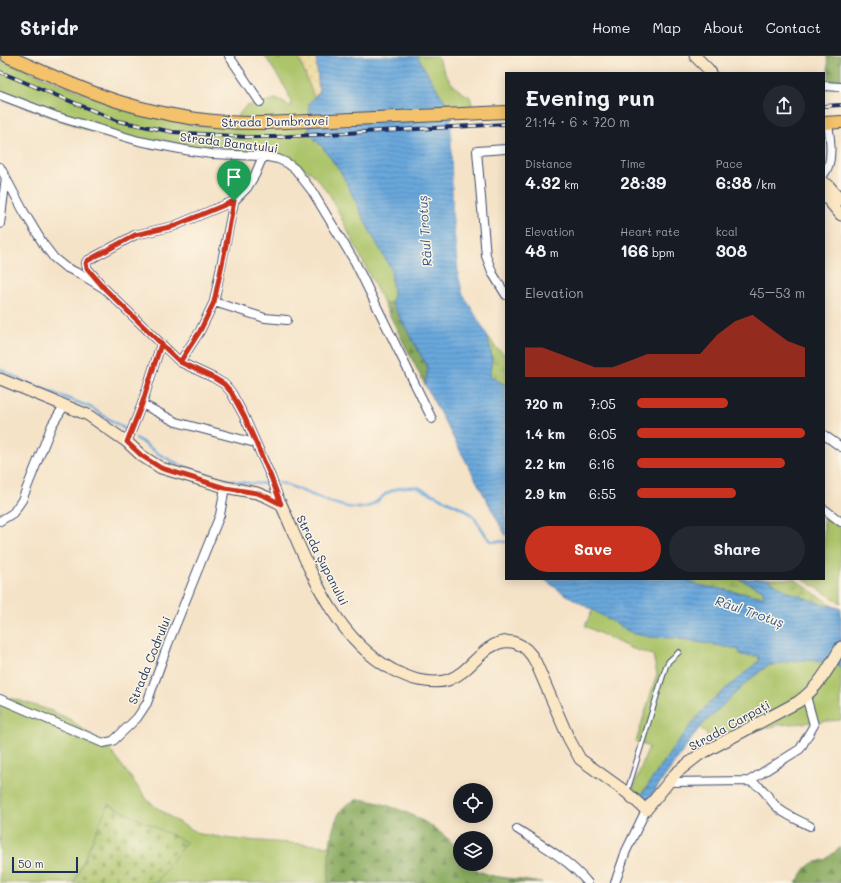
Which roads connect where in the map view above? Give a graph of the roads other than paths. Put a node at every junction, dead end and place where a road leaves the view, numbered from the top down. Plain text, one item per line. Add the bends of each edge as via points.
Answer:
1 (7, 56) edge
2 (229, 56) edge
3 (695, 56) edge
4 (710, 72) edge
5 (825, 86) edge
6 (841, 87) edge
7 (0, 95) edge
8 (260, 102) dead end
9 (505, 112) edge
10 (841, 122) edge
11 (826, 123) edge
12 (505, 149) edge
13 (263, 156) junction
14 (0, 167) edge
15 (825, 173) edge
16 (6, 177) junction
17 (825, 184) edge
18 (825, 196) edge
19 (841, 200) edge
20 (234, 201) junction
21 (841, 215) edge
22 (0, 224) edge
23 (105, 289) junction
24 (505, 293) edge
25 (214, 302) junction
26 (287, 320) dead end
27 (161, 344) junction
28 (180, 362) junction
29 (0, 379) edge
30 (142, 404) junction
31 (64, 406) junction
32 (432, 419) dead end
33 (825, 436) edge
34 (127, 442) junction
35 (255, 443) junction
36 (841, 448) edge
37 (225, 488) junction
38 (281, 504) junction
39 (825, 510) edge
40 (0, 521) edge
41 (841, 522) edge
42 (841, 647) edge
43 (679, 652) dead end
44 (806, 696) junction
45 (0, 699) edge
46 (749, 781) junction
47 (668, 782) junction
48 (626, 792) junction
49 (646, 810) junction
50 (810, 826) dead end
51 (517, 829) dead end
52 (588, 883) edge
53 (615, 883) edge

1 - 9 main road, Strada Dumbravei via 101,96 148,109 217,122 290,122
2 - 8 street
3 - 4 street
5 - 6 street
7 - 13 street, Strada Banatului via 55,116 139,140 211,154
10 - 11 main road
11 - 15 street via 830,159
12 - 24 street via 477,151 486,256
13 - 20 street via 256,175
13 - 32 street, Strada Banatului via 287,163 312,191 355,262
14 - 16 street
16 - 22 street
16 - 23 street via 24,212 54,258
17 - 19 street
18 - 21 street
20 - 23 street via 174,226 135,235 87,261 87,268
20 - 25 street
23 - 27 street
25 - 26 street via 265,318
25 - 28 street via 200,331
27 - 28 street
27 - 30 street
28 - 35 street via 224,384 244,416
29 - 31 street
30 - 34 street
30 - 35 street via 176,422
31 - 34 street via 94,419
31 - 40 street via 52,425 22,500 13,513
33 - 36 street
34 - 37 street via 142,456 161,468
35 - 38 street
37 - 38 street via 257,493
37 - 45 street, Strada Codrului via 220,515 147,702 137,718 113,741 103,742
38 - 48 street, Strada Șupanului via 324,595 364,650 407,678 430,682 448,680 456,676 497,644 514,642 522,645 533,655 580,759
39 - 41 street
42 - 44 street, Strada Carpați via 824,676
43 - 48 lane via 666,666
44 - 46 street via 814,725 800,749
44 - 47 street, Strada Carpați via 699,755
46 - 47 street
46 - 50 street via 759,785 780,809
47 - 49 street, Strada Carpați
48 - 49 street, Strada Șupanului
49 - 53 street via 626,851
51 - 52 street via 578,871

